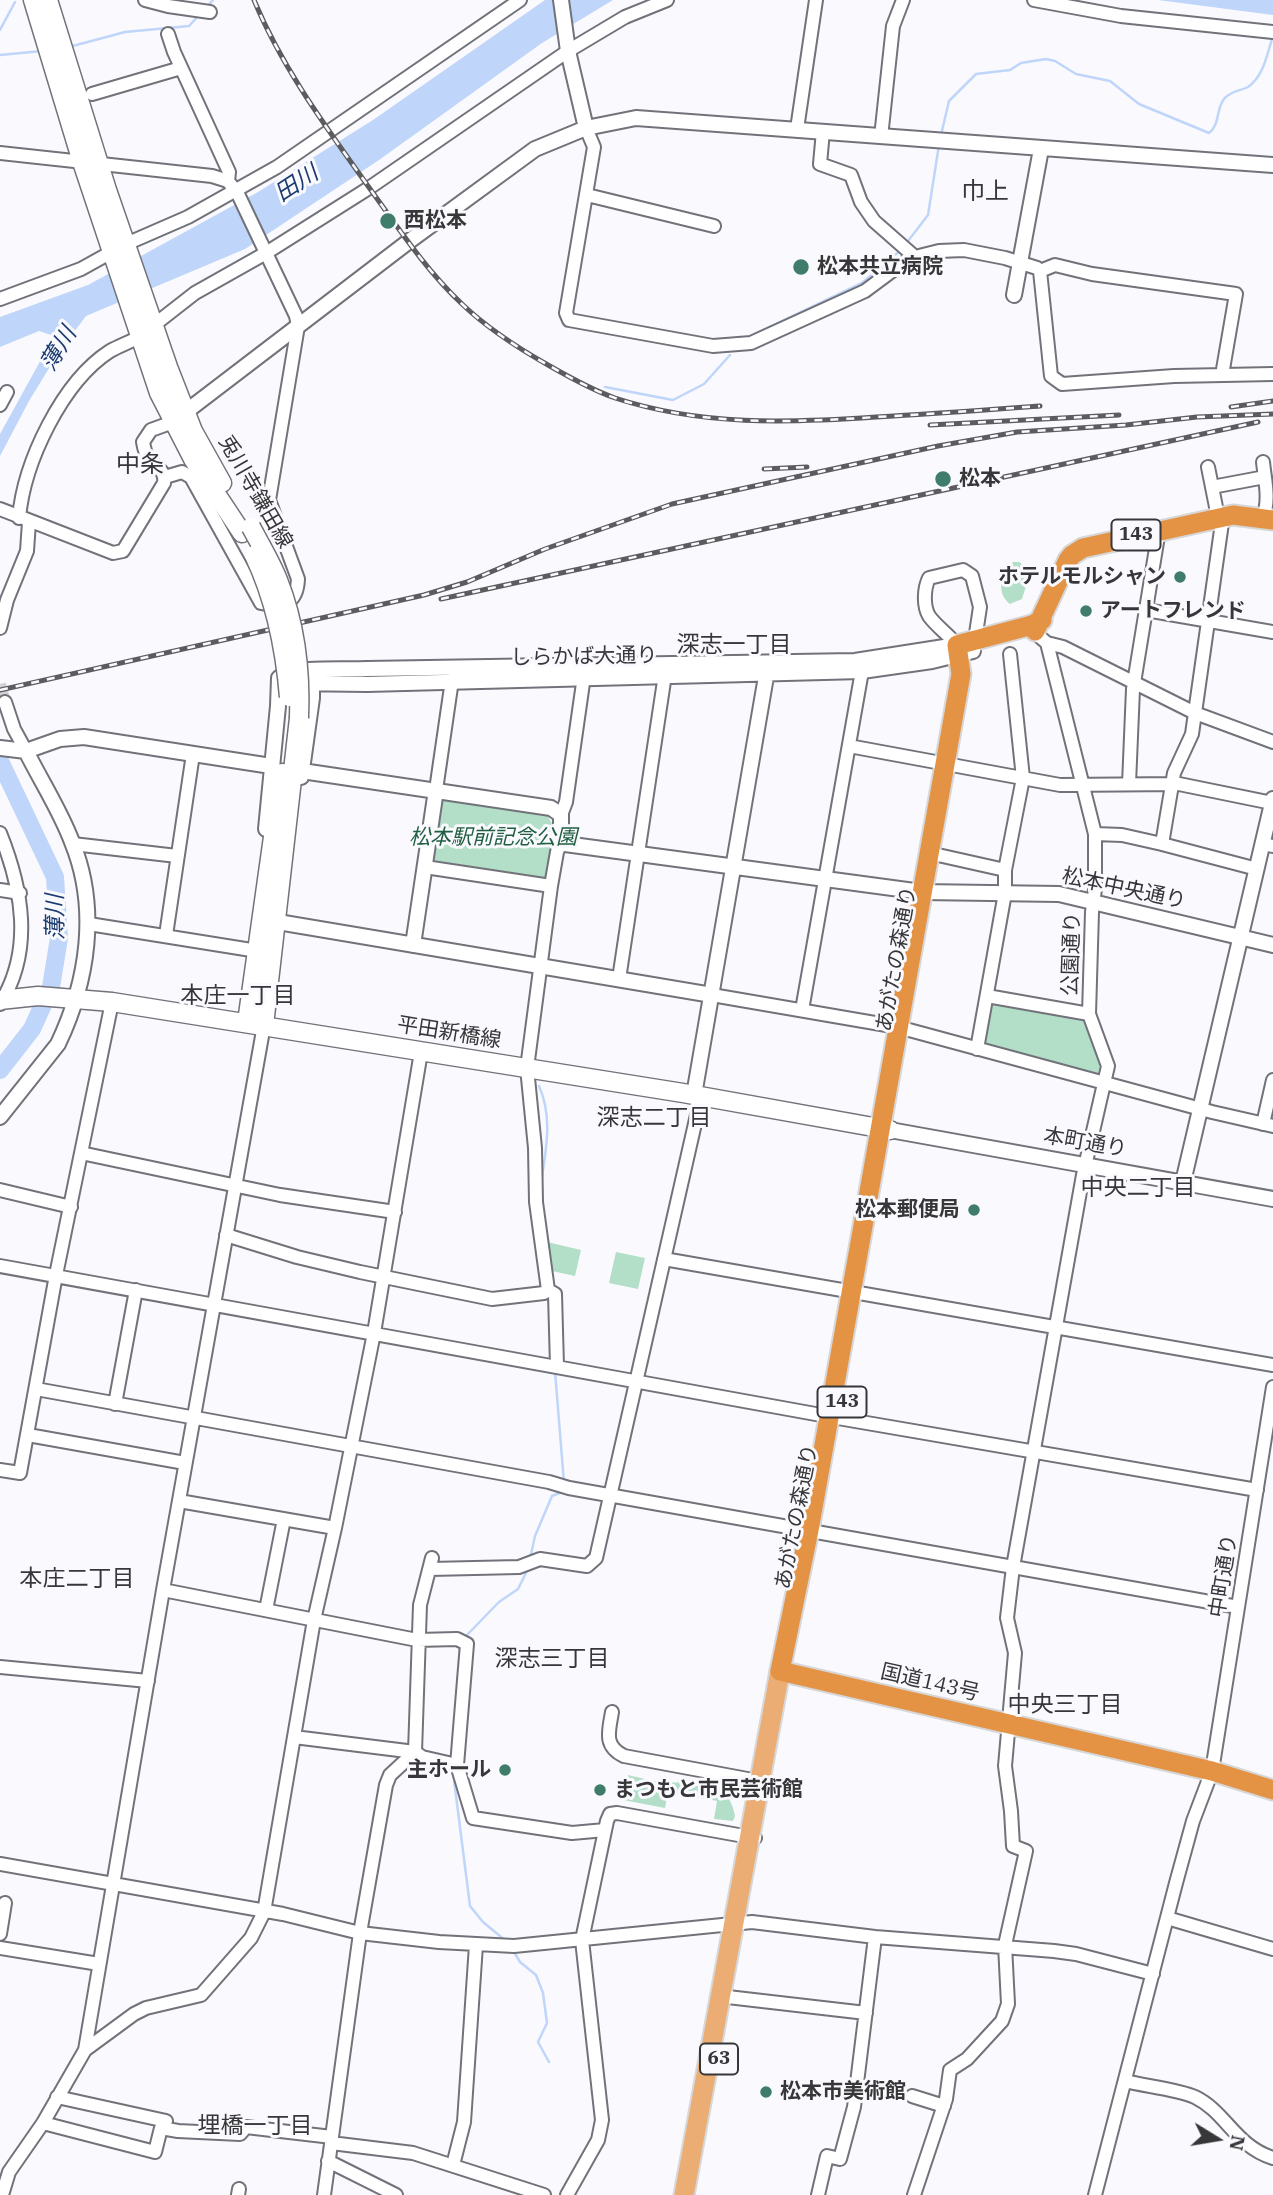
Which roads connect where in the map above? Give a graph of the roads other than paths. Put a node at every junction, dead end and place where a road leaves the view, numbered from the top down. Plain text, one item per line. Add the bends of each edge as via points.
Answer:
1 (33, 0) edge
2 (48, 0) edge
3 (145, 0) edge
4 (520, 0) edge
5 (561, 0) edge
6 (667, 0) edge
7 (816, 0) edge
8 (903, 0) edge
9 (1034, 0) edge
10 (210, 12) dead end
11 (1273, 32) edge
12 (168, 34) dead end
13 (567, 48) junction
14 (56, 49) junction
15 (181, 68) junction
16 (92, 94) dead end
17 (586, 128) junction
18 (797, 129) junction
19 (823, 131) junction
20 (881, 137) junction
21 (1041, 149) junction
22 (0, 153) edge
23 (90, 163) junction
24 (1273, 165) edge
25 (234, 189) junction
26 (587, 195) junction
27 (714, 226) dead end
28 (908, 250) junction
29 (120, 251) junction
30 (265, 251) junction
31 (1019, 262) junction
32 (1040, 271) junction
33 (1014, 295) dead end
34 (0, 299) edge
35 (298, 326) junction
36 (145, 328) junction
37 (1273, 374) edge
38 (1222, 375) junction
39 (7, 392) dead end
40 (0, 405) edge
41 (179, 417) junction
42 (1263, 462) dead end
43 (1208, 467) dead end
44 (165, 477) junction
45 (1265, 477) junction
46 (1212, 487) junction
47 (0, 509) edge
48 (1220, 517) junction
49 (1268, 519) edge
50 (24, 520) junction
51 (1159, 530) junction
52 (1146, 610) junction
53 (1208, 620) junction
54 (0, 628) edge
55 (1039, 630) junction
56 (1273, 632) edge
57 (966, 648) junction
58 (1010, 654) dead end
59 (768, 668) junction
60 (666, 670) junction
61 (862, 671) junction
62 (585, 672) junction
63 (455, 674) junction
64 (312, 677) junction
65 (1134, 682) junction
66 (5, 702) dead end
67 (1195, 713) junction
68 (1273, 742) edge
69 (849, 746) junction
70 (0, 748) edge
71 (21, 751) junction
72 (193, 754) junction
73 (949, 764) junction
74 (271, 766) junction
75 (302, 771) junction
76 (1023, 778) junction
77 (1129, 784) junction
78 (1172, 784) junction
79 (1082, 786) junction
80 (436, 790) junction
81 (1273, 801) edge
82 (561, 815) junction
83 (0, 833) edge
84 (1095, 834) junction
85 (561, 842) junction
86 (73, 844) junction
87 (1162, 844) junction
88 (1268, 845) edge
89 (638, 854) junction
90 (938, 855) junction
91 (177, 856) junction
92 (425, 867) junction
93 (733, 867) junction
94 (1257, 869) junction
95 (1005, 870) junction
96 (274, 877) junction
97 (825, 880) junction
98 (551, 886) junction
99 (0, 890) edge
100 (927, 892) junction
101 (20, 893) junction
102 (1005, 893) junction
103 (1094, 901) junction
104 (269, 920) junction
105 (89, 924) junction
106 (166, 935) junction
107 (1241, 938) junction
108 (413, 945) junction
109 (1273, 945) edge
110 (264, 952) junction
111 (541, 965) junction
112 (619, 979) junction
113 (712, 995) junction
114 (987, 996) junction
115 (74, 997) junction
116 (3, 1000) edge
117 (112, 1002) junction
118 (802, 1010) junction
119 (1089, 1014) junction
120 (255, 1024) junction
121 (903, 1029) junction
122 (977, 1049) junction
123 (421, 1052) junction
124 (527, 1068) junction
125 (1273, 1080) edge
126 (1104, 1083) junction
127 (694, 1095) junction
128 (1200, 1109) junction
129 (0, 1116) edge
130 (1268, 1125) edge
131 (885, 1129) junction
132 (81, 1153) junction
133 (1087, 1165) junction
134 (1183, 1182) junction
135 (235, 1186) junction
136 (0, 1190) edge
137 (1273, 1199) edge
138 (71, 1207) junction
139 (395, 1212) junction
140 (226, 1235) junction
141 (664, 1259) junction
142 (0, 1266) edge
143 (56, 1275) junction
144 (383, 1278) junction
145 (136, 1290) junction
146 (550, 1292) junction
147 (856, 1293) junction
148 (213, 1303) junction
149 (1057, 1327) junction
150 (374, 1333) junction
151 (1273, 1365) edge
152 (554, 1366) junction
153 (636, 1381) junction
154 (1273, 1387) edge
155 (36, 1389) junction
156 (115, 1404) junction
157 (834, 1417) junction
158 (193, 1418) junction
159 (28, 1435) junction
160 (352, 1446) junction
161 (1034, 1452) junction
162 (185, 1463) junction
163 (0, 1470) edge
164 (1257, 1490) junction
165 (611, 1495) junction
166 (178, 1502) junction
167 (284, 1519) junction
168 (335, 1528) junction
169 (813, 1531) junction
170 (1013, 1567) junction
171 (163, 1590) junction
172 (1238, 1607) junction
173 (266, 1610) junction
174 (314, 1620) junction
175 (417, 1640) junction
176 (0, 1667) edge
177 (785, 1672) junction
178 (148, 1681) junction
179 (612, 1712) dead end
180 (1009, 1724) junction
181 (295, 1737) junction
182 (415, 1752) junction
183 (454, 1764) junction
184 (1212, 1771) junction
185 (764, 1782) junction
186 (1273, 1790) edge
187 (605, 1830) junction
188 (754, 1838) junction
189 (0, 1864) edge
190 (113, 1884) junction
191 (5, 1903) dead end
192 (264, 1912) junction
193 (1167, 1918) junction
194 (737, 1923) junction
195 (360, 1933) junction
196 (0, 1934) edge
197 (875, 1937) junction
198 (582, 1940) junction
199 (476, 1944) junction
200 (1005, 1945) junction
201 (0, 1948) edge
202 (1273, 1949) edge
203 (99, 1964) junction
204 (1153, 1973) junction
205 (724, 1997) junction
206 (866, 2013) junction
207 (85, 2050) junction
208 (1125, 2081) junction
209 (912, 2096) dead end
210 (57, 2097) junction
211 (944, 2106) junction
212 (166, 2121) dead end
213 (43, 2123) junction
214 (332, 2140) junction
215 (1273, 2158) edge
216 (328, 2161) junction
217 (453, 2165) junction
218 (2, 2195) edge
219 (324, 2195) edge
220 (396, 2195) edge
221 (544, 2195) edge
222 (567, 2195) edge
223 (684, 2195) edge
224 (695, 2195) edge
225 (818, 2195) edge
226 (914, 2195) edge
227 (1095, 2195) edge

1 - 14 main road, 兎川寺鎌田線
2 - 14 main road, 兎川寺鎌田線
3 - 10 street
4 - 25 street via 276,167
5 - 13 street
6 - 13 street
7 - 18 street
8 - 20 street via 893,26
9 - 11 street via 1121,16
12 - 15 street
13 - 17 street
13 - 30 street via 369,188
14 - 23 main road, 兎川寺鎌田線
15 - 16 street
15 - 25 street
17 - 18 street via 636,118
17 - 26 street via 594,147
17 - 35 street via 536,149
18 - 19 street
19 - 20 street
19 - 28 street via 820,164 851,176 874,221
20 - 21 street
21 - 24 street
21 - 31 street
22 - 23 street
23 - 25 street via 212,176
23 - 29 main road, 兎川寺鎌田線
25 - 29 street
25 - 30 street
26 - 27 street
26 - 28 street via 566,313 569,320 713,346 751,343 865,291 900,265
28 - 31 street via 953,249
29 - 34 street
29 - 36 main road, 兎川寺鎌田線
30 - 35 street
30 - 36 street
31 - 32 street
31 - 33 street
32 - 38 street via 1051,376 1062,384
32 - 38 street via 1055,265 1236,294
35 - 41 street
35 - 44 street via 269,500 298,579 290,601 280,606 261,603 191,477 182,472
36 - 41 main road, 兎川寺鎌田線
36 - 50 street via 73,386 32,457 21,494
37 - 38 street
39 - 40 street
41 - 44 street via 151,429 143,442 149,459
41 - 96 main road, 兎川寺鎌田線, bridge via 193,458 246,530 278,626 294,718 269,867
42 - 45 street
43 - 46 street
44 - 50 street via 118,553
45 - 46 street
45 - 49 street
46 - 48 street
47 - 50 street
48 - 49 highway, 143
48 - 51 highway, 143
48 - 53 street
50 - 54 street via 27,551
51 - 52 street
51 - 55 highway, 143 via 1076,551
52 - 53 street
52 - 65 street
53 - 56 street
53 - 67 street
55 - 57 highway
55 - 65 street
55 - 79 street, 公園通り
57 - 57 street via 929,615 924,587 929,578 963,570 972,576 980,607
57 - 59 street, しらかば大通り
57 - 61 street, しらかば大通り
57 - 73 highway, あがたの森通り / 143
58 - 76 street
59 - 60 street, しらかば大通り
59 - 61 street, しらかば大通り
59 - 93 street
60 - 62 street, しらかば大通り
60 - 89 street
61 - 69 street
62 - 63 street, しらかば大通り
62 - 82 street
63 - 64 street, しらかば大通り
63 - 80 street
64 - 74 street, しらかば大通り via 279,678
64 - 75 street
65 - 67 street
65 - 77 street
66 - 71 street
67 - 68 street
67 - 78 street
69 - 73 street
69 - 97 street
70 - 71 street
71 - 72 street via 83,737
71 - 86 street
72 - 74 street
72 - 91 street
73 - 76 street
73 - 90 highway, あがたの森通り / 143
73 - 100 highway, あがたの森通り / 143
74 - 96 street via 264,851
75 - 80 street
75 - 96 street via 290,846
76 - 79 street
76 - 95 street
77 - 78 street
77 - 79 street
78 - 81 street
78 - 87 street
79 - 84 street, 公園通り
80 - 82 street via 551,808
80 - 92 street
81 - 88 street
82 - 85 street
83 - 101 street
84 - 87 street
84 - 103 street, 公園通り
85 - 89 street, 松本中央通り
85 - 98 street
86 - 91 street
86 - 105 street
87 - 94 street
88 - 94 street
89 - 93 street, 松本中央通り
89 - 112 street
90 - 95 street
90 - 100 highway, あがたの森通り / 143
91 - 106 street
92 - 98 street
92 - 108 street
93 - 97 street, 松本中央通り
93 - 113 street
94 - 107 street
95 - 102 street
96 - 104 main road, 兎川寺鎌田線
97 - 100 street, 松本中央通り
97 - 118 street
98 - 111 street
99 - 101 street
100 - 102 street, 松本中央通り
100 - 121 highway, あがたの森通り / 143
101 - 116 street via 22,934
102 - 103 street, 松本中央通り via 1059,894
102 - 114 street
103 - 107 street, 松本中央通り
103 - 119 street, 公園通り
104 - 108 street
104 - 110 main road, 兎川寺鎌田線
105 - 106 street
105 - 115 street
106 - 110 street
107 - 109 street, 松本中央通り
107 - 128 street
108 - 111 street
110 - 120 main road, 兎川寺鎌田線
111 - 112 street
111 - 124 street
112 - 113 street
113 - 118 street
113 - 127 street
114 - 119 street
114 - 122 street
115 - 116 main road, 平田新橋線
115 - 117 main road, 平田新橋線
115 - 129 street via 58,1044
117 - 120 main road, 平田新橋線
117 - 132 street
118 - 121 street
119 - 126 street, 公園通り via 1108,1066
120 - 123 main road, 平田新橋線
120 - 135 street
121 - 122 street
121 - 131 highway, あがたの森通り / 143
122 - 126 street
123 - 124 main road, 平田新橋線
123 - 139 street
124 - 127 main road, 平田新橋線
124 - 146 street via 536,1202
125 - 130 street
126 - 128 street
126 - 133 street, 公園通り
127 - 131 main road, 平田新橋線
127 - 141 street via 699,1106
128 - 130 street
128 - 134 street
131 - 133 street, 本町通り
131 - 147 highway, あがたの森通り / 143
132 - 135 street
132 - 138 street
133 - 134 street, 本町通り
133 - 149 street, 公園通り
134 - 137 street, 本町通り
135 - 139 street
135 - 140 street
136 - 138 street
138 - 143 street
139 - 144 street
140 - 144 street
140 - 148 street
141 - 147 street
141 - 153 street
142 - 143 street
143 - 145 street
143 - 155 street
144 - 146 street via 492,1299
144 - 150 street
145 - 148 street
145 - 156 street
146 - 152 street
147 - 149 street
147 - 157 highway, あがたの森通り / 143
148 - 150 street
148 - 158 street
149 - 151 street
149 - 161 street, 公園通り
150 - 152 street
150 - 160 street
152 - 153 street
153 - 157 street
153 - 165 street
154 - 164 street, 中町通り
155 - 156 street
155 - 159 street
156 - 158 street
157 - 161 street
157 - 169 highway, あがたの森通り / 143
158 - 160 street
158 - 162 street
159 - 162 street
159 - 163 street via 20,1473
160 - 165 street
160 - 168 street
161 - 164 street
161 - 170 street, 公園通り
162 - 166 street
164 - 172 street, 中町通り
165 - 169 street
165 - 175 street via 596,1558 587,1566 540,1559 528,1563 431,1563
166 - 167 street
166 - 171 street
167 - 168 street
167 - 173 street
168 - 174 street
169 - 170 street
169 - 177 highway, あがたの森通り / 143
170 - 172 street
170 - 180 street, 公園通り via 1007,1618 1015,1653
171 - 173 street
171 - 178 street
172 - 184 street, 中町通り
173 - 174 street
174 - 175 street
174 - 181 street
175 - 182 street
175 - 183 street via 467,1644
176 - 178 street
177 - 180 highway, 国道143号
177 - 185 main road, あがたの森通り / 63
178 - 190 street
179 - 185 street via 607,1740 624,1756
180 - 184 highway, 国道143号
180 - 200 street, 公園通り via 1005,1766 1013,1846 1026,1851
181 - 182 street
181 - 192 street
182 - 183 street
182 - 195 street via 390,1775
183 - 187 street via 473,1818 572,1833
184 - 186 highway, 国道143号
184 - 193 street, 中町通り via 1193,1821
185 - 188 main road, あがたの森通り / 63
187 - 188 street via 610,1814 617,1813
187 - 198 street
188 - 194 main road, あがたの森通り / 63
189 - 190 street
190 - 192 street
190 - 203 street
191 - 196 street
192 - 195 street
192 - 207 street via 251,1938 201,1995 146,2008
193 - 202 street
193 - 204 street, 中町通り
194 - 197 street
194 - 198 street
194 - 205 main road, あがたの森通り / 63
195 - 199 street
195 - 214 street
197 - 200 street
197 - 206 street
198 - 199 street
198 - 222 street via 602,2120 598,2140
199 - 217 street via 464,2122
200 - 204 street via 1076,1954
200 - 211 street via 1008,2004 1002,2021 967,2059 950,2070
201 - 203 street
203 - 207 street
204 - 208 street, 中町通り
205 - 206 street
205 - 223 main road, あがたの森通り / 63
205 - 224 main road, あがたの森通り / 63
206 - 225 street via 854,2107 840,2159 827,2156
207 - 210 street
208 - 215 street via 1195,2097 1245,2144
208 - 227 street, 中町通り
209 - 211 street
210 - 212 street
210 - 213 street
211 - 226 street
213 - 214 street via 155,2152 161,2128 240,2134 246,2127
213 - 218 street via 9,2172
214 - 216 street
214 - 217 street via 413,2153
216 - 219 street
216 - 220 street
217 - 221 street

